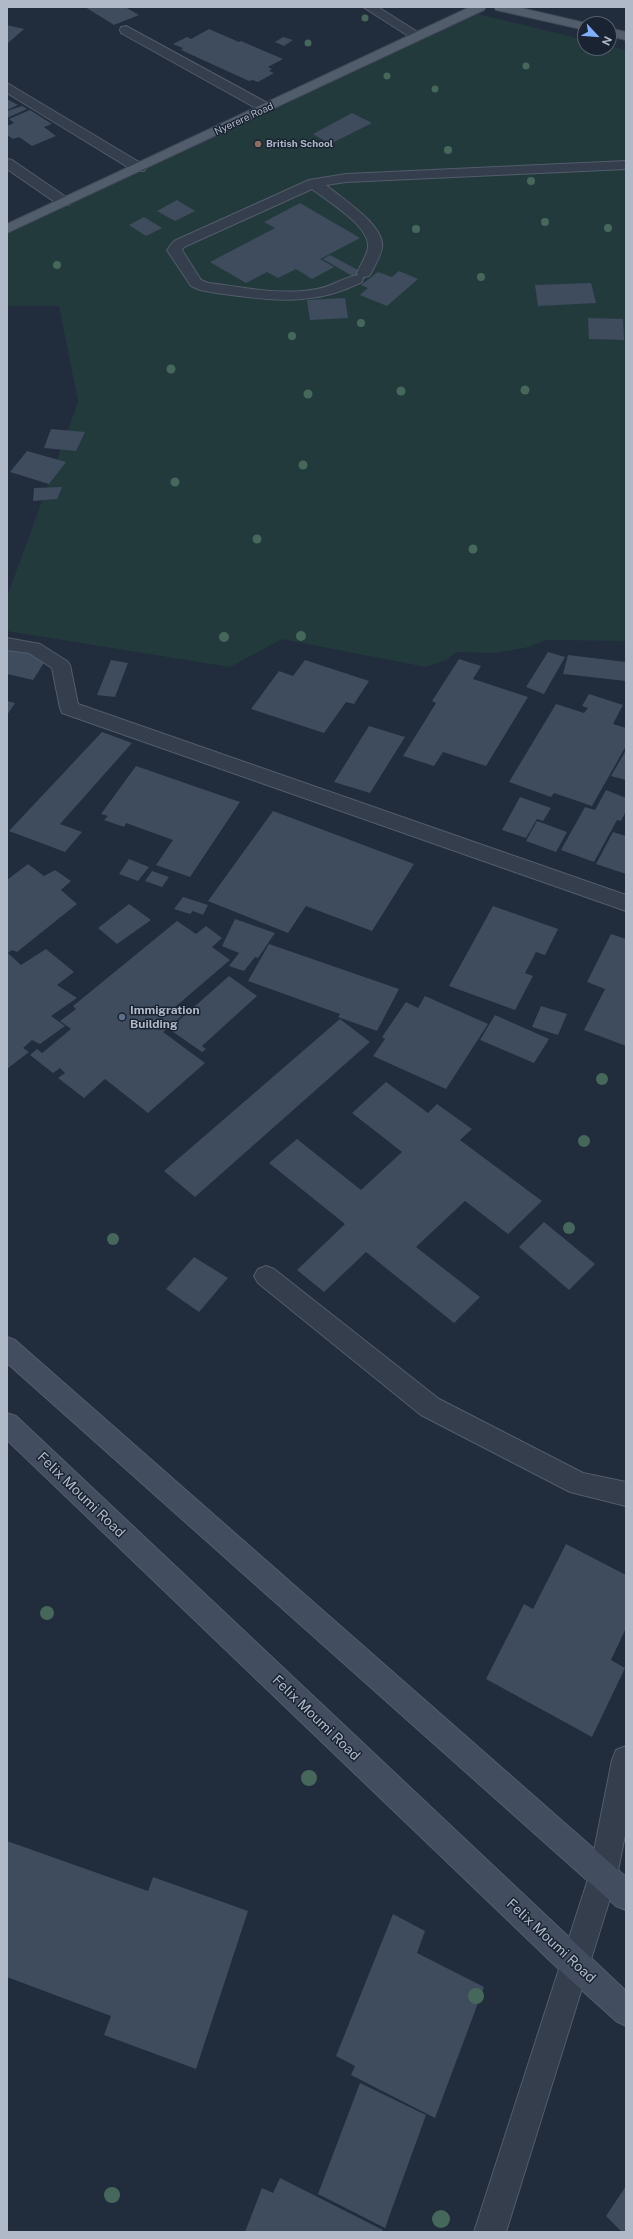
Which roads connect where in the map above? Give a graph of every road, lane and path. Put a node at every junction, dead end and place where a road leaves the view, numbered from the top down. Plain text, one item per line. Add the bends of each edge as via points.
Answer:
1 (369, 7) edge
2 (480, 7) edge
3 (500, 7) edge
4 (577, 24) edge
5 (126, 30) dead end
6 (418, 36) junction
7 (7, 87) edge
8 (266, 108) junction
9 (7, 162) edge
10 (626, 165) edge
11 (139, 168) junction
12 (314, 183) junction
13 (64, 202) junction
14 (7, 229) edge
15 (7, 644) edge
16 (626, 903) edge
17 (266, 1276) dead end
18 (7, 1348) edge
19 (7, 1424) edge
20 (626, 1494) edge
21 (626, 1760) edge
22 (603, 1876) junction
23 (626, 1896) edge
24 (574, 1964) junction
25 (626, 2011) edge
26 (490, 2232) edge

1 - 6 street
2 - 6 main road, Nyerere Road
3 - 4 main road
5 - 8 street
6 - 8 main road, Nyerere Road
7 - 11 street
8 - 11 main road, Nyerere Road
9 - 13 street
10 - 12 street via 346,178
11 - 13 main road, Nyerere Road
12 - 12 street via 179,244 174,250 177,257 196,283 205,287 271,295 331,291 361,276 375,245 371,231
13 - 14 main road, Nyerere Road
15 - 16 street via 34,648 61,665 69,708
17 - 20 street via 430,1408 579,1484
18 - 22 main road
19 - 24 main road, Felix Moumi Road
21 - 22 street
22 - 23 main road
22 - 24 street
24 - 25 main road, Felix Moumi Road
24 - 26 street

